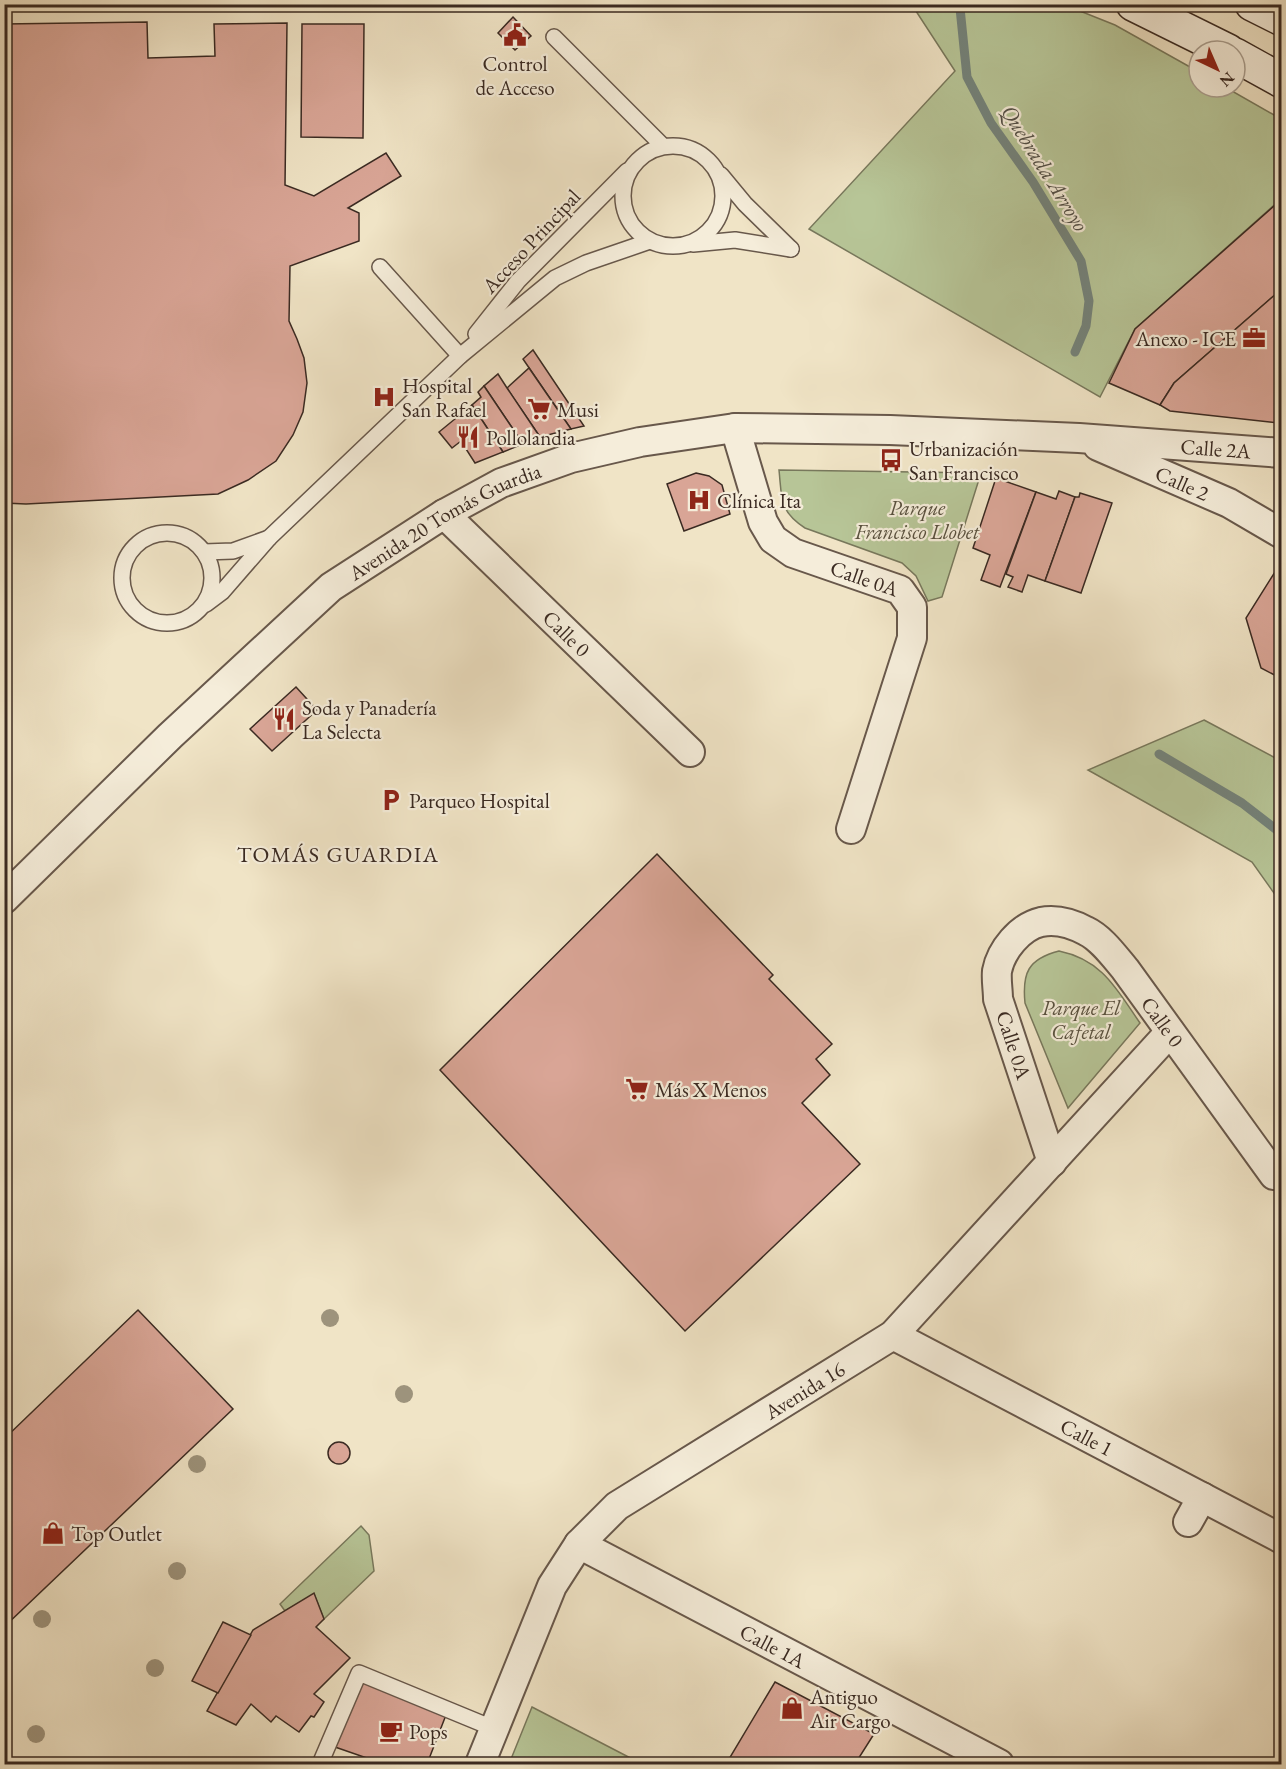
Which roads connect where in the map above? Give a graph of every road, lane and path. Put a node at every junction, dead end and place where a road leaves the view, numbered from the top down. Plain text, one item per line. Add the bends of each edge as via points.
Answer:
1 (1133, 4) edge
2 (1252, 4) edge
3 (1281, 19) edge
4 (554, 37) dead end
5 (1204, 39) edge
6 (1247, 62) edge
7 (1281, 81) edge
8 (663, 146) junction
9 (637, 160) junction
10 (716, 168) junction
11 (650, 241) junction
12 (687, 244) junction
13 (380, 267) dead end
14 (460, 356) junction
15 (735, 428) junction
16 (1080, 438) junction
17 (1249, 450) junction
18 (1281, 453) edge
19 (1229, 503) junction
20 (444, 514) junction
21 (1281, 534) edge
22 (269, 538) junction
23 (204, 552) junction
24 (201, 608) junction
25 (690, 752) dead end
26 (851, 829) dead end
27 (4, 899) edge
28 (1020, 933) joint
29 (1170, 1032) junction
30 (1052, 1162) junction
31 (1274, 1175) dead end
32 (893, 1335) junction
33 (1202, 1497) junction
34 (1188, 1522) dead end
35 (1281, 1539) edge
36 (579, 1544) junction
37 (495, 1729) junction
38 (320, 1764) edge
39 (480, 1764) edge
40 (999, 1764) edge

1 - 5 main road
2 - 3 main road
4 - 8 lane
6 - 7 main road
8 - 9 lane
8 - 10 lane via 693,149
9 - 11 lane via 628,173 623,204 637,232
9 - 14 lane, Acceso Principal via 518,281
10 - 12 lane via 723,182 721,214 702,238
10 - 12 lane via 745,204 791,249 735,240
11 - 12 lane via 662,245
11 - 14 lane, Acceso Principal via 555,278
13 - 14 lane
14 - 22 lane, Acceso Principal
15 - 16 street, Avenida 20 Tomás Guardia
15 - 20 street, Avenida 20 Tomás Guardia via 640,442 571,458 501,483
15 - 26 street, Calle 0A via 763,522 773,539 793,552 900,590 912,607 912,638
16 - 17 street, Calle 2A
16 - 19 street, Calle 2
17 - 18 street, Calle 2A
17 - 19 street via 1227,458 1217,470 1217,490
19 - 21 street, Calle 2
20 - 25 street, Calle 0
20 - 27 street, Avenida 20 Tomás Guardia via 331,587 170,736
22 - 23 lane, Acceso Principal via 233,551
22 - 24 lane, Acceso Principal via 222,592
23 - 24 lane via 213,577
23 - 24 lane via 181,535 152,535 128,553 121,582 124,596 145,619 175,623
28 - 29 street, Calle 0 via 1041,922 1062,922 1088,931 1125,969
28 - 30 street, Calle 0A via 1004,951 997,972 998,999
29 - 30 street, Avenida 16
29 - 31 street, Calle 0
30 - 32 street, Avenida 16
32 - 33 street, Calle 1
32 - 36 street, Avenida 16 via 617,1506
33 - 34 street
33 - 35 street, Calle 1
36 - 37 street, Avenida 16 via 552,1586
36 - 40 street, Calle 1A
37 - 38 lane via 359,1673
37 - 39 street, Avenida 16

